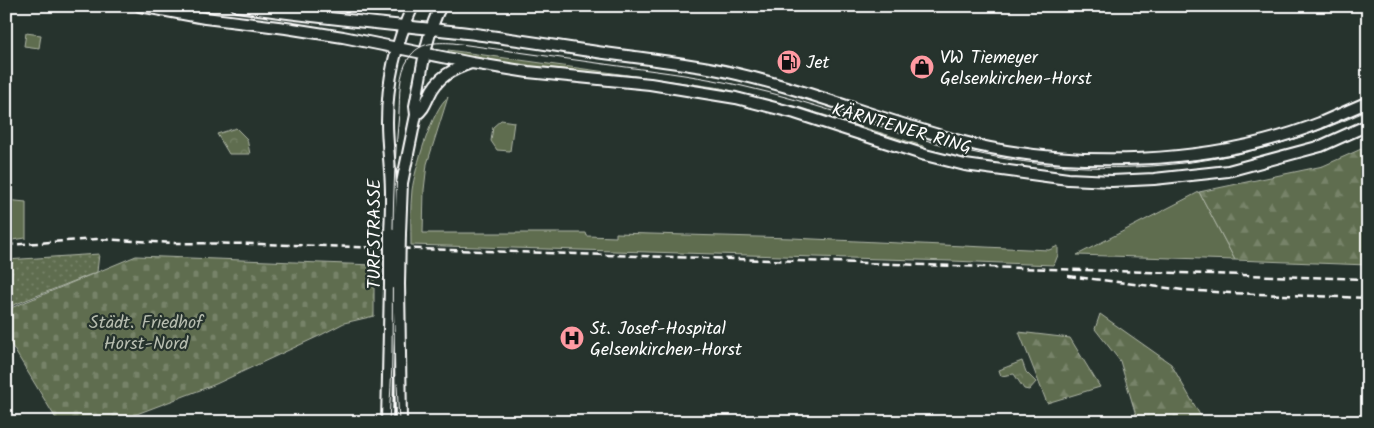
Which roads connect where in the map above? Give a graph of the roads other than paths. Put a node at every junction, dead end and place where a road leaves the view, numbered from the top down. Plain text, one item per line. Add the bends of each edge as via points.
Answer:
1 (140, 6) edge
2 (237, 6) edge
3 (414, 6) edge
4 (441, 6) edge
5 (404, 27) junction
6 (432, 30) junction
7 (398, 47) junction
8 (425, 53) junction
9 (472, 63) junction
10 (1368, 102) edge
11 (416, 115) junction
12 (1368, 125) edge
13 (395, 233) junction
14 (394, 372) junction
15 (387, 422) edge
16 (401, 422) edge

1 - 7 main road, KÄRNTENER RING
2 - 5 main road, KÄRNTENER RING
3 - 5 main road
4 - 6 main road
5 - 6 main road, KÄRNTENER RING
5 - 7 main road
6 - 8 main road
6 - 10 main road, KÄRNTENER RING via 713,69 798,91 961,142 1067,158 1118,159 1223,149 1318,123
7 - 8 main road, KÄRNTENER RING
7 - 13 main road, TURFSTRASSE via 387,121
8 - 9 main road, KÄRNTENER RING
8 - 11 main road, TURFSTRASSE
9 - 11 main road via 454,69 440,79 424,108
9 - 12 main road, KÄRNTENER RING via 650,84 736,98 964,165 1070,179 1154,179 1228,171 1320,146
11 - 13 main road, TURFSTRASSE
13 - 14 main road, TURFSTRASSE, bridge
14 - 15 main road, TURFSTRASSE
14 - 16 main road, TURFSTRASSE

